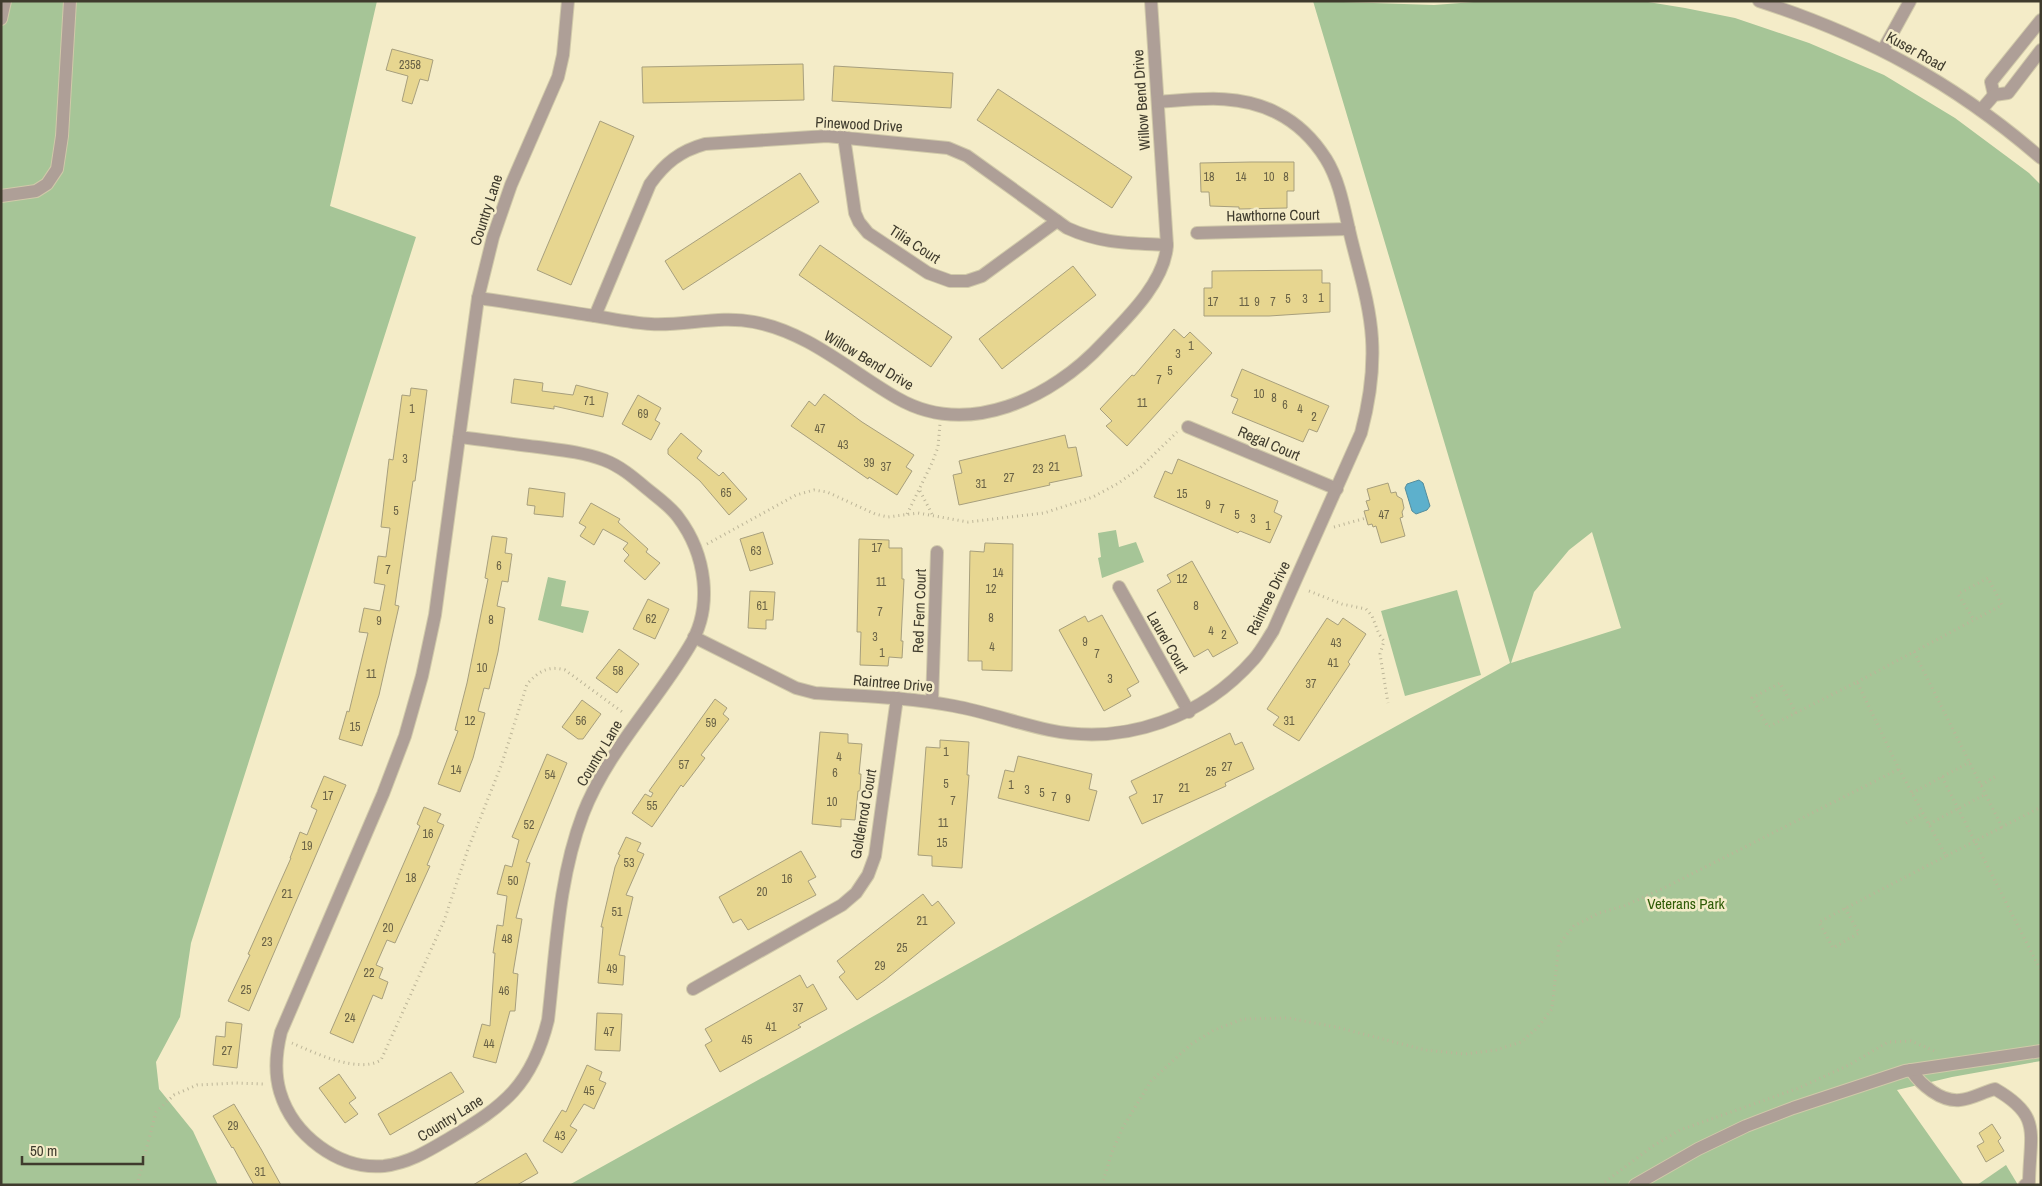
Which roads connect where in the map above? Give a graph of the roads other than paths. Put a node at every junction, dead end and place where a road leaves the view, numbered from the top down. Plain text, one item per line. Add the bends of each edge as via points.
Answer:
1 (5, 1) edge
2 (70, 1) edge
3 (568, 1) edge
4 (1151, 1) edge
5 (1759, 1) edge
6 (1910, 1) edge
7 (1, 19) edge
8 (2041, 20) edge
9 (1883, 50) junction
10 (2041, 50) edge
11 (1994, 94) junction
12 (1158, 102) junction
13 (1981, 110) junction
14 (844, 137) junction
15 (2041, 158) edge
16 (1, 196) edge
17 (1057, 221) junction
18 (1349, 230) junction
19 (1197, 233) dead end
20 (1166, 245) junction
21 (478, 298) junction
22 (595, 316) junction
23 (1188, 427) road end
24 (459, 437) junction
25 (1337, 489) junction
26 (937, 552) dead end
27 (1119, 588) dead end
28 (694, 637) junction
29 (897, 698) junction
30 (932, 702) junction
31 (1189, 712) junction
32 (693, 989) dead end
33 (2041, 1051) edge
34 (1911, 1070) junction
35 (1635, 1185) edge
36 (2025, 1185) edge

1 - 7 street
2 - 16 street via 57,169 36,191
3 - 21 street, Country Lane via 558,77 510,185
4 - 12 street, Willow Bend Drive
5 - 9 street, Kuser Road via 1805,16
6 - 9 street
8 - 11 street via 1991,82
9 - 13 street, Kuser Road via 1932,77
10 - 11 street via 2008,93
11 - 13 street
12 - 18 street, Raintree Drive via 1233,98 1257,104 1298,126 1326,160 1337,182
12 - 20 street, Willow Bend Drive
13 - 15 street, Kuser Road
14 - 17 street, Pinewood Drive via 948,148 968,156
14 - 17 street, Tilia Court via 855,213 860,222 868,233 936,277 967,281 982,276
14 - 22 street, Pinewood Drive via 704,144 673,158 650,184
17 - 20 street, Pinewood Drive via 1104,241
18 - 19 street, Hawthorne Court
18 - 25 street, Raintree Drive via 1368,309 1372,360 1368,405 1361,433
20 - 22 street, Willow Bend Drive via 1163,265 1156,280 1100,347 1037,394 1016,405 984,413 966,415 919,408 899,399 801,337 777,327 725,320 651,324
21 - 22 street, Willow Bend Drive
21 - 24 street, Country Lane
23 - 25 street, Regal Court
24 - 28 street, Country Lane via 582,453 606,460 627,472 669,507 689,533 702,569 704,593
24 - 28 street, Country Lane via 436,615 405,736 384,794 279,1038 278,1085 287,1111 313,1142 329,1153 363,1165 402,1163 419,1157 486,1117 505,1102 520,1083 544,1039 564,885 584,814 599,780
25 - 31 street, Raintree Drive via 1273,631 1255,659 1210,699
26 - 30 street, Red Fern Court
27 - 31 street, Laurel Court
28 - 29 street, Raintree Drive via 796,688 815,693
29 - 30 street, Raintree Drive
29 - 32 street, Goldenrod Court via 875,856 868,875 856,892 834,910
30 - 31 street, Raintree Drive via 1076,734 1131,730 1160,724
33 - 34 street
34 - 35 street via 1746,1126
34 - 36 street via 1924,1085 1953,1100 1995,1089 2021,1105 2034,1130 2029,1182

